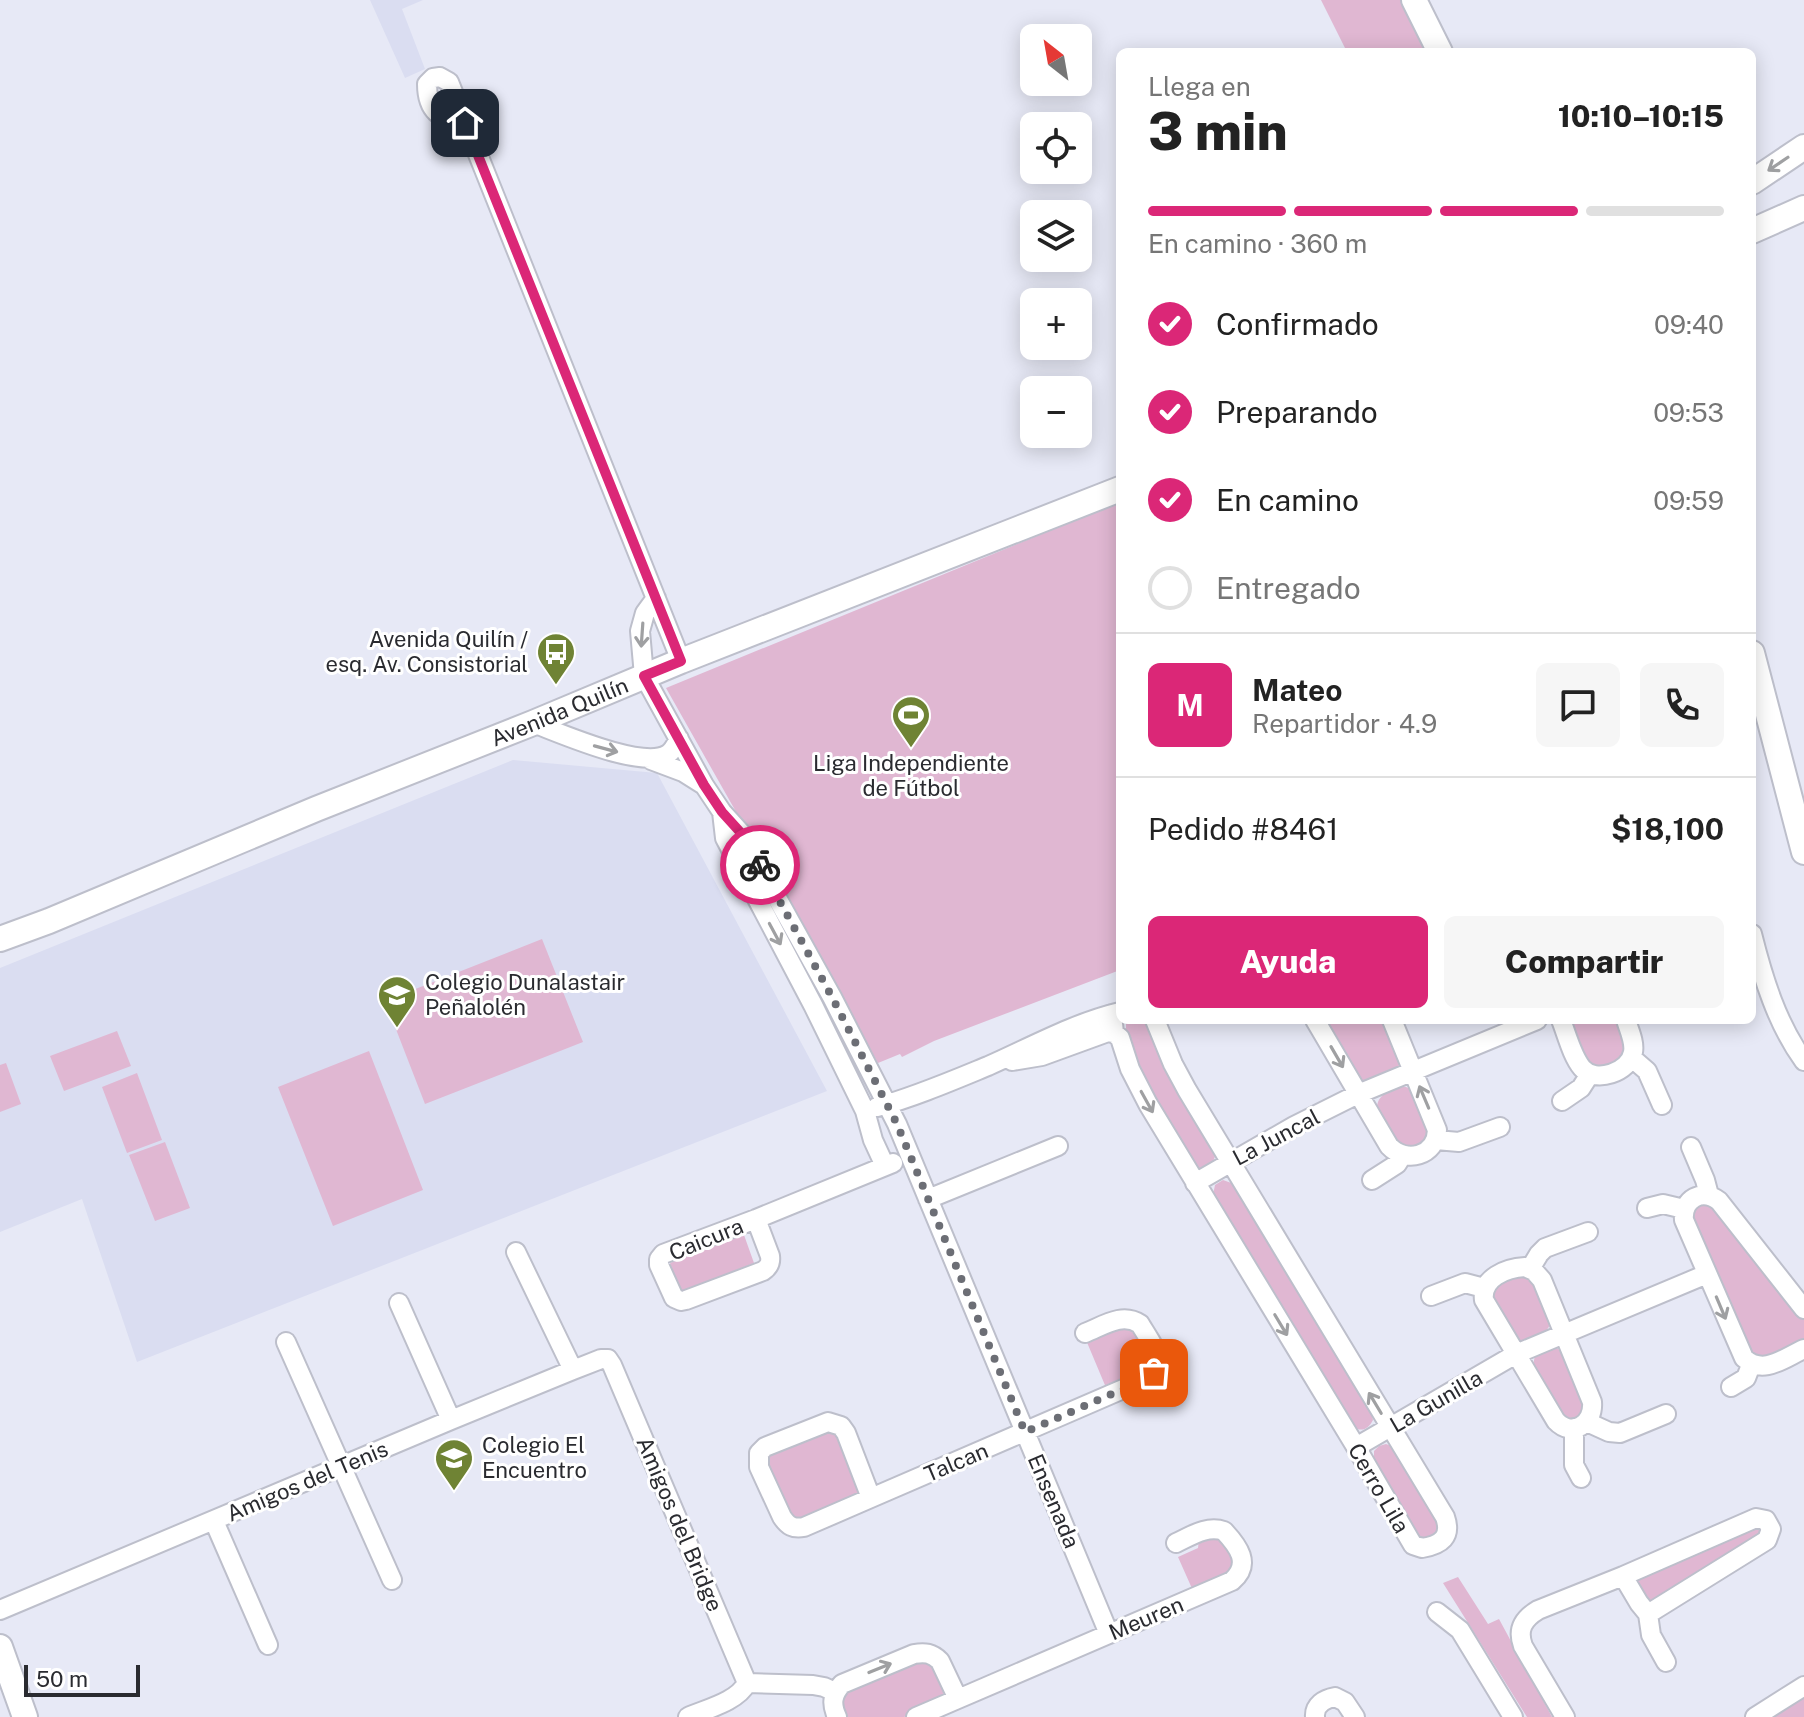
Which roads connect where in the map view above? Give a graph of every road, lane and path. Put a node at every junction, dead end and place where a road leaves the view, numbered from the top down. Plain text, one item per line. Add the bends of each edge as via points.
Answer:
1 (1414, 0) edge
2 (1438, 48) edge
3 (465, 123) dead end
4 (1804, 147) edge
5 (1756, 179) edge
6 (1804, 208) edge
7 (1756, 224) edge
8 (1116, 491) edge
9 (656, 598) junction
10 (681, 661) junction
11 (1756, 668) edge
12 (644, 676) junction
13 (533, 723) junction
14 (679, 739) junction
15 (651, 760) junction
16 (704, 785) junction
17 (722, 812) junction
18 (1804, 852) edge
19 (0, 939) edge
20 (1756, 948) edge
21 (832, 997) junction
22 (813, 1005) junction
23 (1115, 1019) edge
24 (1116, 1024) edge
25 (1157, 1024) edge
26 (1317, 1024) edge
27 (1394, 1024) edge
28 (1527, 1024) edge
29 (1563, 1024) edge
30 (1627, 1024) edge
31 (1632, 1058) junction
32 (1804, 1061) edge
33 (1412, 1070) junction
34 (1590, 1074) junction
35 (1358, 1094) junction
36 (1562, 1101) dead end
37 (887, 1105) junction
38 (1662, 1105) dead end
39 (865, 1111) junction
40 (1500, 1127) dead end
41 (1436, 1140) junction
42 (1058, 1146) dead end
43 (1691, 1147) dead end
44 (910, 1156) junction
45 (1402, 1156) junction
46 (1230, 1162) junction
47 (885, 1166) junction
48 (1372, 1180) dead end
49 (1195, 1183) junction
50 (1709, 1195) junction
51 (928, 1199) junction
52 (1647, 1208) dead end
53 (1684, 1209) junction
54 (756, 1219) junction
55 (1588, 1232) dead end
56 (516, 1252) dead end
57 (1530, 1269) junction
58 (1707, 1274) junction
59 (1484, 1288) junction
60 (1431, 1296) dead end
61 (399, 1303) dead end
62 (1804, 1309) edge
63 (1085, 1333) dead end
64 (1563, 1333) junction
65 (286, 1342) dead end
66 (1804, 1349) edge
67 (1516, 1354) junction
68 (612, 1365) joint
69 (1751, 1365) junction
70 (573, 1370) junction
71 (1731, 1387) dead end
72 (1666, 1414) dead end
73 (451, 1420) junction
74 (1581, 1425) junction
75 (1391, 1428) junction
76 (1025, 1432) junction
77 (1356, 1447) junction
78 (341, 1466) junction
79 (1581, 1478) dead end
80 (871, 1498) junction
81 (214, 1521) junction
82 (1176, 1543) dead end
83 (1623, 1576) junction
84 (392, 1580) dead end
85 (0, 1610) edge
86 (1437, 1612) dead end
87 (1648, 1614) junction
88 (1109, 1634) junction
89 (268, 1645) dead end
90 (0, 1647) edge
91 (1666, 1662) dead end
92 (747, 1683) junction
93 (1804, 1686) edge
94 (835, 1692) junction
95 (958, 1699) junction
96 (715, 1712) edge
97 (25, 1717) edge
98 (688, 1717) edge
99 (837, 1717) edge
100 (916, 1717) edge
101 (1315, 1717) edge
102 (1355, 1717) edge
103 (1513, 1717) edge
104 (1565, 1717) edge
105 (1755, 1717) edge

1 - 2 street
3 - 9 street
4 -> 5 street
6 - 7 street
8 - 10 street, Avenida Quilín
9 - 10 street
9 -> 12 street via 640,631
10 - 12 street, Avenida Quilín
11 - 18 street
12 - 13 street, Avenida Quilín
12 - 14 street, Ensenada
13 -> 15 street, Ensenada via 601,749
13 - 19 street, Avenida Quilín
14 - 15 street via 671,753
14 - 16 street, Ensenada
15 - 16 street, Ensenada
16 - 17 street, Ensenada
17 - 21 street, Ensenada via 741,833
17 -> 22 street, Ensenada via 725,838
20 - 32 street via 1777,1013
21 - 22 street
21 - 37 street, Ensenada
22 - 39 street, Ensenada
23 - 37 street via 1056,1043 1018,1051
24 -> 49 street, Cerro Lila via 1130,1069
25 - 46 street, Cerro Lila via 1178,1074
26 -> 35 street
27 - 33 street
28 - 33 street, La Juncal
29 - 34 street via 1580,1066
30 - 31 street
31 - 34 street via 1603,1076
31 - 38 street via 1647,1071
33 - 35 street, La Juncal
41 -> 33 street via 1435,1124
34 - 36 street
35 - 45 street via 1389,1146
35 - 46 street, La Juncal
37 - 39 street
37 - 44 street, Ensenada
39 - 47 street, Ensenada
40 - 41 street via 1459,1142
41 - 45 street via 1430,1148
42 - 51 street
43 - 50 street
44 - 47 street, Caicura
44 - 51 street, Ensenada
45 - 48 street
46 - 49 street, La Juncal
75 -> 46 street, Cerro Lila
47 - 54 street, Caicura
49 -> 77 street, Cerro Lila
50 - 53 street via 1694,1197
50 - 62 street
51 - 76 street, Ensenada
52 - 53 street via 1663,1204
53 - 58 street
54 - 54 street, Caicura via 663,1254 659,1265 674,1298 686,1300 768,1267 770,1256
55 - 57 street via 1545,1248
56 - 70 street
57 - 59 street via 1513,1268
57 - 64 street via 1542,1280
58 - 64 street, La Gunilla
58 -> 69 street via 1741,1354
59 - 60 street via 1465,1283
59 - 67 street via 1486,1306
61 - 73 street
63 - 76 street, Talcan via 1118,1319 1136,1321 1156,1352 1156,1370 1149,1378
64 - 67 street, La Gunilla
64 - 74 street via 1592,1402 1592,1413
65 - 78 street
66 - 69 street via 1765,1367
67 - 74 street via 1556,1421 1563,1427
67 - 75 street, La Gunilla
68 - 70 street, Amigos del Tenis via 601,1359
68 - 92 street, Amigos del Bridge
69 - 71 street via 1746,1378
70 - 73 street, Amigos del Tenis
72 - 74 street via 1620,1433
73 - 78 street, Amigos del Tenis
74 - 79 street via 1574,1465
75 - 77 street, La Gunilla
75 - 77 street, Cerro Lila via 1445,1517 1448,1529 1441,1541 1428,1547 1413,1545
76 - 80 street, Talcan
76 - 88 street, Ensenada
78 - 81 street, Amigos del Tenis
78 - 84 street
80 - 80 street, Talcan via 804,1527 789,1526 759,1467 759,1453 823,1423 837,1424 846,1433
81 - 85 street, Amigos del Tenis
81 - 89 street
82 - 88 street, Meuren via 1204,1530 1224,1531 1241,1554 1240,1574
83 - 87 street
83 - 87 street via 1756,1518 1769,1524 1767,1540
83 - 104 street via 1538,1610 1521,1629 1523,1646
86 - 103 street via 1460,1630
87 - 91 street via 1651,1635
88 - 95 street, Meuren
90 - 97 street
92 - 94 street via 813,1685
92 - 96 street
93 - 105 street
94 -> 95 street via 848,1681 927,1653 940,1661
94 - 99 street
95 - 100 street, Meuren
96 - 98 street
101 - 102 street via 1319,1704 1335,1697

